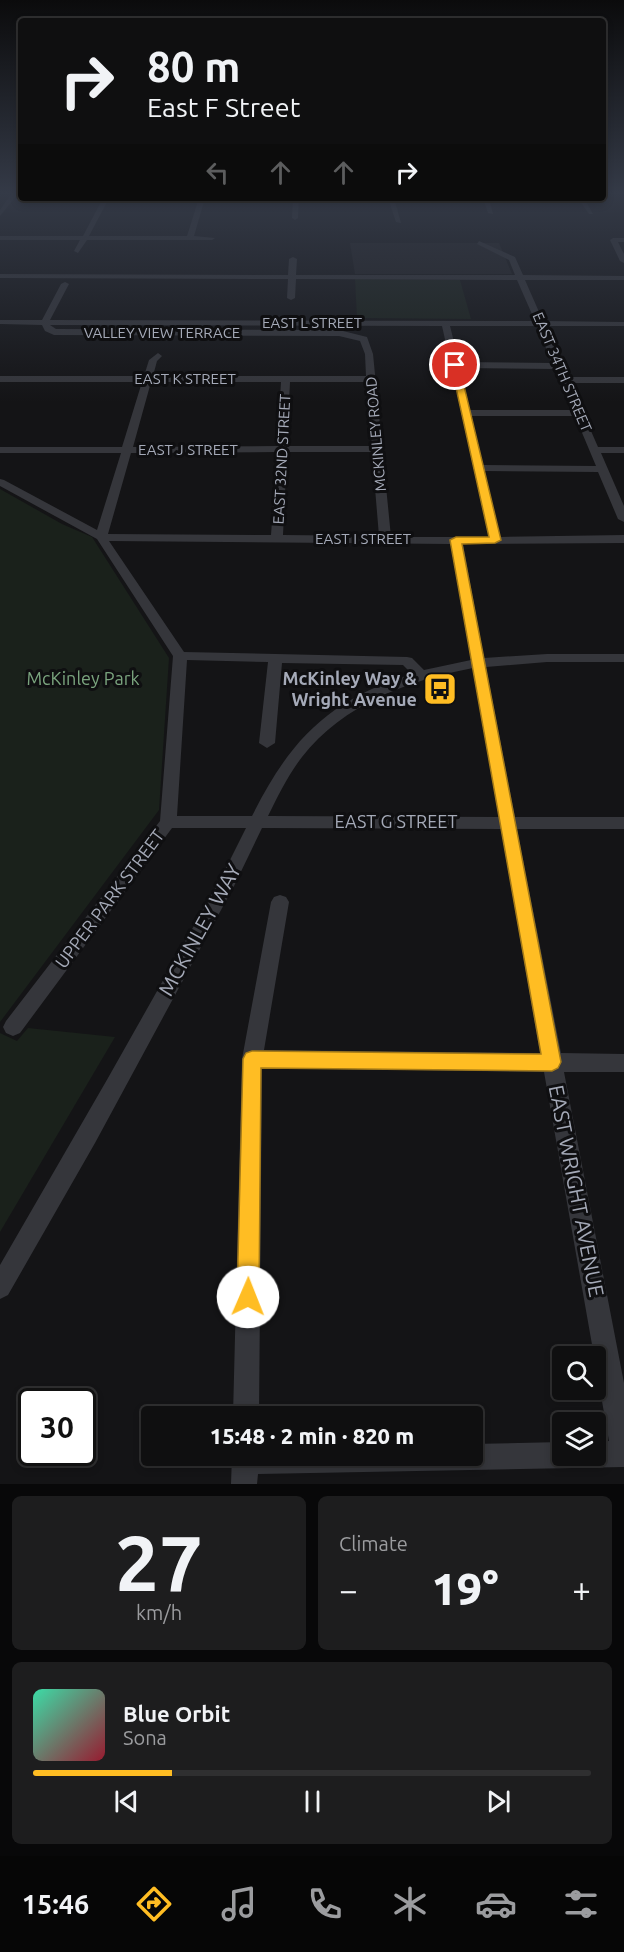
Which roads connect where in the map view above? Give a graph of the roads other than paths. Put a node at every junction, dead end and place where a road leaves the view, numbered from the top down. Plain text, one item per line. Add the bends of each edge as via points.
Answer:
1 (293, 263) edge
2 (513, 263) edge
3 (0, 276) edge
4 (292, 277) junction
5 (520, 278) junction
6 (624, 278) edge
7 (65, 284) dead end
8 (291, 298) dead end
9 (0, 322) edge
10 (45, 322) junction
11 (445, 323) junction
12 (541, 324) junction
13 (624, 324) edge
14 (356, 336) joint
15 (158, 356) dead end
16 (455, 365) junction
17 (559, 366) junction
18 (4, 379) edge
19 (286, 379) junction
20 (371, 379) junction
21 (148, 380) junction
22 (565, 380) junction
23 (624, 380) edge
24 (0, 394) edge
25 (466, 413) junction
26 (579, 413) junction
27 (377, 449) junction
28 (0, 450) edge
29 (127, 450) junction
30 (283, 450) junction
31 (596, 450) junction
32 (624, 450) edge
33 (479, 468) junction
34 (604, 469) junction
35 (0, 482) edge
36 (624, 519) edge
37 (101, 537) junction
38 (278, 539) junction
39 (385, 539) junction
40 (456, 540) junction
41 (495, 540) junction
42 (624, 540) edge
43 (180, 656) junction
44 (624, 658) edge
45 (275, 659) junction
46 (477, 662) junction
47 (422, 676) junction
48 (267, 742) dead end
49 (168, 822) junction
50 (256, 822) junction
51 (507, 823) junction
52 (624, 823) edge
53 (280, 902) dead end
54 (13, 1027) dead end
55 (252, 1059) junction
56 (552, 1062) junction
57 (624, 1063) edge
58 (0, 1287) edge
59 (246, 1406) edge
60 (624, 1453) edge
61 (606, 1454) edge
62 (552, 1456) edge
63 (245, 1467) edge

1 - 4 street
2 - 5 street, EAST 34TH STREET
3 - 4 street
4 - 5 street
4 - 8 street
5 - 6 street
5 - 12 street, EAST 34TH STREET
7 - 10 street
9 - 10 street, EAST L STREET
10 - 11 street, EAST L STREET
10 - 14 street, VALLEY VIEW TERRACE via 48,329 62,333
11 - 12 street, EAST L STREET
11 - 16 street
12 - 13 street, EAST L STREET
12 - 17 street, EAST 34TH STREET
14 - 20 street, MCKINLEY ROAD via 366,342
15 - 21 street via 153,360
16 - 17 street
16 - 25 street
17 - 22 street, EAST 34TH STREET
18 - 21 street, EAST K STREET
18 - 24 street
19 - 20 street, EAST K STREET
19 - 21 street, EAST K STREET
19 - 30 street, EAST 32ND STREET
20 - 27 street, MCKINLEY ROAD
21 - 29 street
22 - 23 street
22 - 26 street, EAST 34TH STREET
25 - 26 street
25 - 33 street
26 - 31 street, EAST 34TH STREET
27 - 30 street, EAST J STREET
27 - 39 street, MCKINLEY ROAD
28 - 29 street, EAST J STREET
29 - 30 street, EAST J STREET
29 - 37 street
30 - 38 street, EAST 32ND STREET
31 - 32 street
31 - 34 street, EAST 34TH STREET
33 - 34 street
33 - 41 street
34 - 36 street, EAST 34TH STREET
35 - 37 street
37 - 38 street, EAST I STREET
37 - 43 street
38 - 39 street, EAST I STREET
39 - 40 street, EAST I STREET
40 - 41 street, EAST I STREET
40 - 46 street, EAST WRIGHT AVENUE
41 - 42 street, EAST I STREET
43 - 45 street
43 - 49 street, UPPER PARK STREET
44 - 46 street, MCKINLEY WAY via 509,658
45 - 47 street via 407,661
45 - 48 street
46 - 47 street, MCKINLEY WAY
46 - 51 street, EAST WRIGHT AVENUE
47 - 50 street, MCKINLEY WAY via 364,698 328,721 290,762
49 - 50 street, EAST G STREET
49 - 54 street, UPPER PARK STREET
50 - 51 street, EAST G STREET
50 - 58 street, MCKINLEY WAY via 230,878
51 - 52 street, EAST G STREET
51 - 56 street, EAST WRIGHT AVENUE
53 - 55 street
55 - 56 street
55 - 59 street
56 - 57 street
56 - 60 street, EAST WRIGHT AVENUE
60 - 61 street
62 - 63 street

